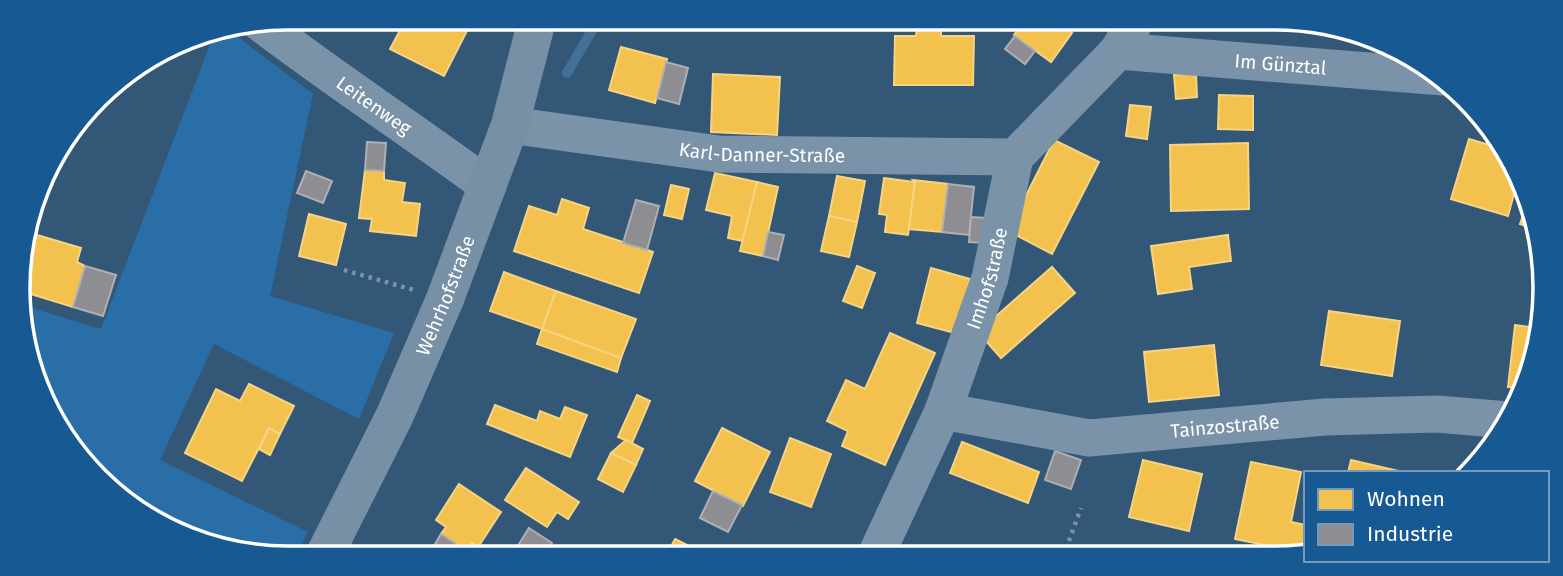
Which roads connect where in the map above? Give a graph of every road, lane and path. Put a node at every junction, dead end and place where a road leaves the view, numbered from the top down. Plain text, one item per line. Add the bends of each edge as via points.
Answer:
1 (270, 30) edge
2 (534, 30) edge
3 (1126, 38) edge
4 (1420, 74) edge
5 (510, 125) junction
6 (1015, 156) junction
7 (488, 186) junction
8 (344, 270) dead end
9 (445, 299) junction
10 (943, 411) junction
11 (1498, 419) edge
12 (1081, 508) dead end
13 (329, 546) edge
14 (880, 546) edge
15 (1067, 546) edge

1 - 7 street, Leitenweg
2 - 5 street, Wehrhofstraße
3 - 4 street, Im Günztal
3 - 6 street
5 - 6 street, Karl-Danner-Straße via 719,154
5 - 7 street, Wehrhofstraße
6 - 10 street, Imhofstraße via 990,278
7 - 9 street, Wehrhofstraße
8 - 9 path
9 - 13 street, Wehrhofstraße via 395,415
10 - 11 street, Tainzostraße via 1089,438 1325,416 1437,414
10 - 14 street, Imhofstraße
12 - 15 path

